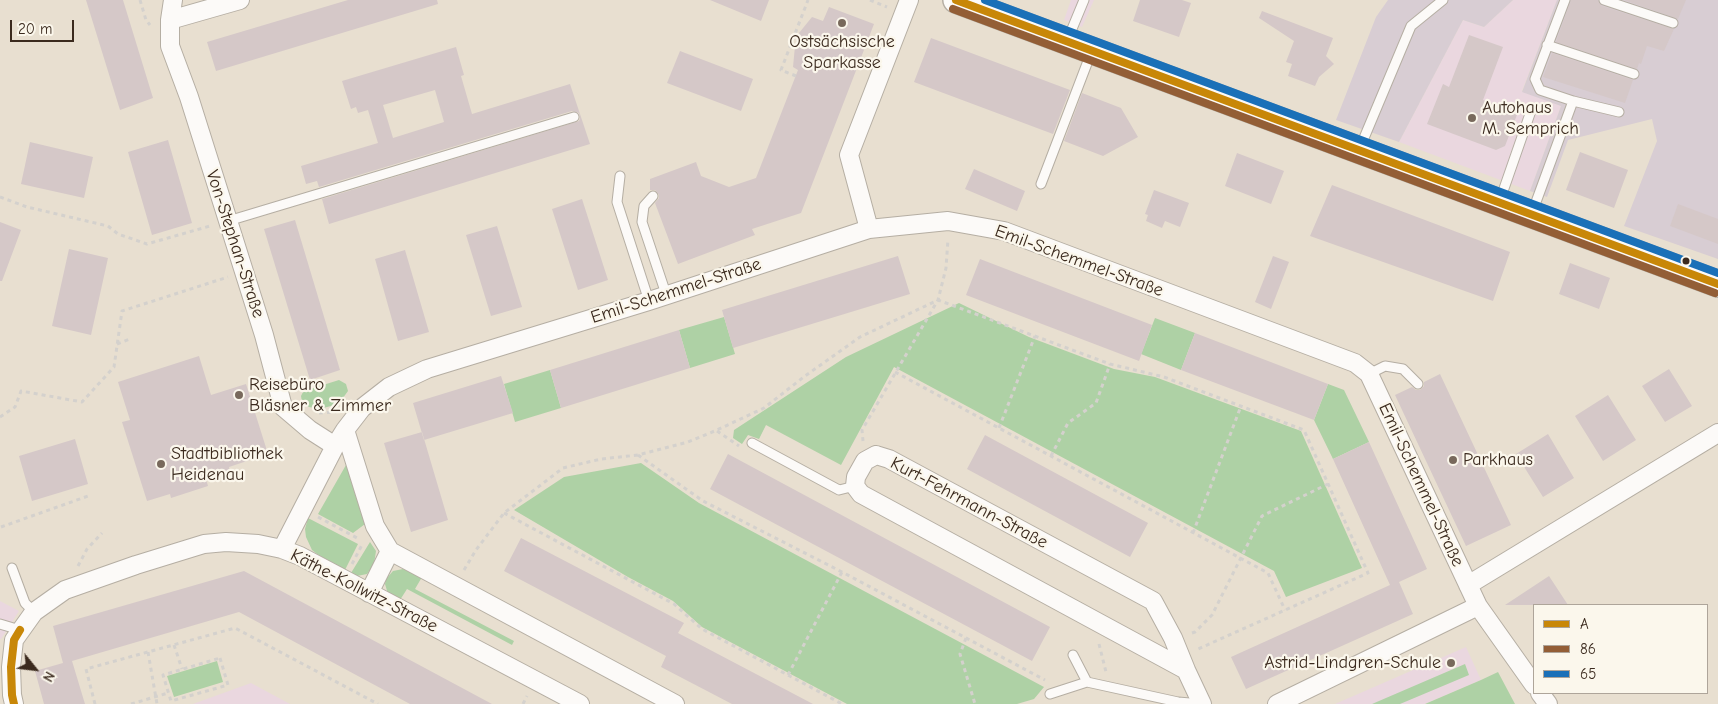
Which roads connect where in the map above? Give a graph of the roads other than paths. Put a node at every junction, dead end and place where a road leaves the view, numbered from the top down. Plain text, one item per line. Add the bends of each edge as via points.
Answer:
1 (173, 0) edge
2 (240, 0) edge
3 (909, 0) edge
4 (956, 0) edge
5 (1084, 0) edge
6 (1443, 0) edge
7 (1565, 0) edge
8 (1604, 0) edge
9 (170, 20) junction
10 (1673, 23) dead end
11 (1066, 41) junction
12 (1547, 45) junction
13 (1092, 51) junction
14 (1634, 74) dead end
15 (1573, 101) junction
16 (1532, 108) dead end
17 (1619, 112) dead end
18 (574, 117) dead end
19 (1359, 150) junction
20 (620, 176) dead end
21 (1041, 184) dead end
22 (653, 196) dead end
23 (1500, 202) junction
24 (1531, 214) junction
25 (228, 221) junction
26 (869, 229) junction
27 (1718, 284) edge
28 (666, 294) junction
29 (649, 301) junction
30 (1369, 374) junction
31 (1418, 384) dead end
32 (345, 430) junction
33 (1718, 433) edge
34 (752, 443) road end
35 (335, 446) junction
36 (855, 486) junction
37 (282, 549) junction
38 (390, 551) junction
39 (12, 568) dead end
40 (1468, 585) junction
41 (370, 593) junction
42 (1478, 606) junction
43 (34, 612) junction
44 (0, 624) edge
45 (20, 630) junction
46 (1073, 655) dead end
47 (1184, 663) junction
48 (1087, 682) junction
49 (1533, 684) edge
50 (1050, 694) dead end
51 (14, 704) edge
52 (580, 704) edge
53 (675, 704) edge
54 (1202, 704) edge
55 (1276, 704) edge

1 - 9 street, Von-Stephan-Straße
2 - 9 street
3 - 26 street via 849,155
4 - 11 street
5 - 11 lane
6 - 19 lane via 1411,26
7 - 12 lane
8 - 10 lane
9 - 25 street, Von-Stephan-Straße via 170,46
11 - 13 street
12 - 14 lane
12 - 15 lane via 1535,79 1540,90
13 - 19 street
13 - 21 lane
15 - 17 lane
15 - 24 lane
16 - 23 lane
18 - 25 lane
19 - 23 street
20 - 29 lane via 617,202
22 - 28 lane via 644,206 642,222
23 - 24 street
24 - 27 street
25 - 35 street, Von-Stephan-Straße via 283,407
26 - 28 street, Emil-Schemmel-Straße
26 - 30 street, Emil-Schemmel-Straße via 948,221 1004,231 1355,363
28 - 29 street, Emil-Schemmel-Straße
29 - 32 street, Emil-Schemmel-Straße via 427,369 389,387 362,408
30 - 31 lane via 1385,366 1403,369
30 - 40 street, Emil-Schemmel-Straße
32 - 35 street, Emil-Schemmel-Straße
32 - 38 street via 375,526
33 - 40 street
34 - 36 lane via 839,490
35 - 37 street, Emil-Schemmel-Straße
36 - 47 street via 861,494 1094,620
36 - 47 street, Kurt-Fehrmann-Straße via 856,476 865,462 876,455 889,459 1152,601
37 - 41 street, Käthe-Kollwitz-Straße
37 - 43 street, Käthe-Kollwitz-Straße via 258,544 204,544 65,590
38 - 41 street
38 - 53 street
39 - 43 lane via 25,603
40 - 42 street, Emil-Schemmel-Straße
41 - 52 street, Käthe-Kollwitz-Straße
42 - 49 street, Emil-Schemmel-Straße
42 - 55 street
43 - 45 street, Käthe-Kollwitz-Straße
44 - 45 lane
45 - 51 street, Käthe-Kollwitz-Straße via 14,640
46 - 48 lane
47 - 54 street, Kurt-Fehrmann-Straße
48 - 50 lane
48 - 54 lane via 1178,702

